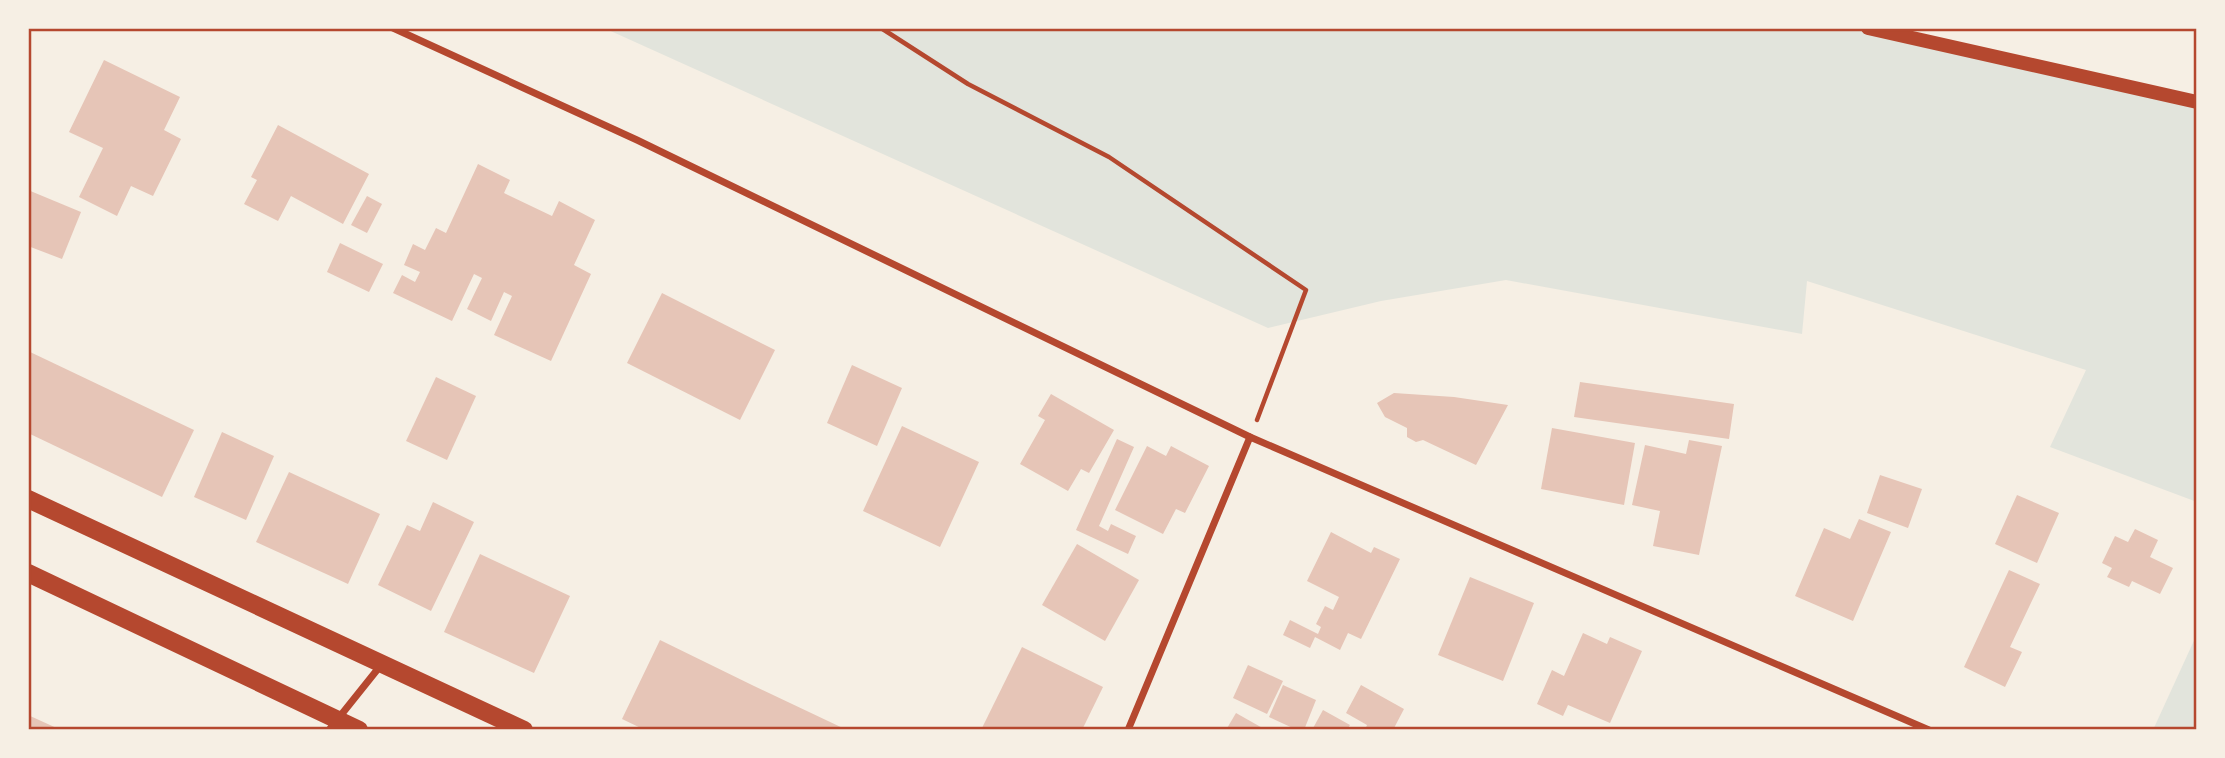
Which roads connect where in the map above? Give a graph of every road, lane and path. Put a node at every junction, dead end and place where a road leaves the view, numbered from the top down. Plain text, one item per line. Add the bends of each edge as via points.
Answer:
1 (393, 28) edge
2 (881, 28) edge
3 (1868, 28) edge
4 (2197, 102) edge
5 (1250, 437) junction
6 (28, 499) edge
7 (28, 573) edge
8 (382, 663) junction
9 (333, 725) edge
10 (359, 730) edge
11 (524, 730) edge
12 (1128, 730) edge
13 (1929, 730) edge

1 - 5 street via 650,146
2 - 5 path via 968,84 1109,157 1306,290
3 - 4 main road
5 - 12 street
5 - 13 street
6 - 8 main road
7 - 9 main road
8 - 9 street
8 - 11 main road
9 - 10 main road

